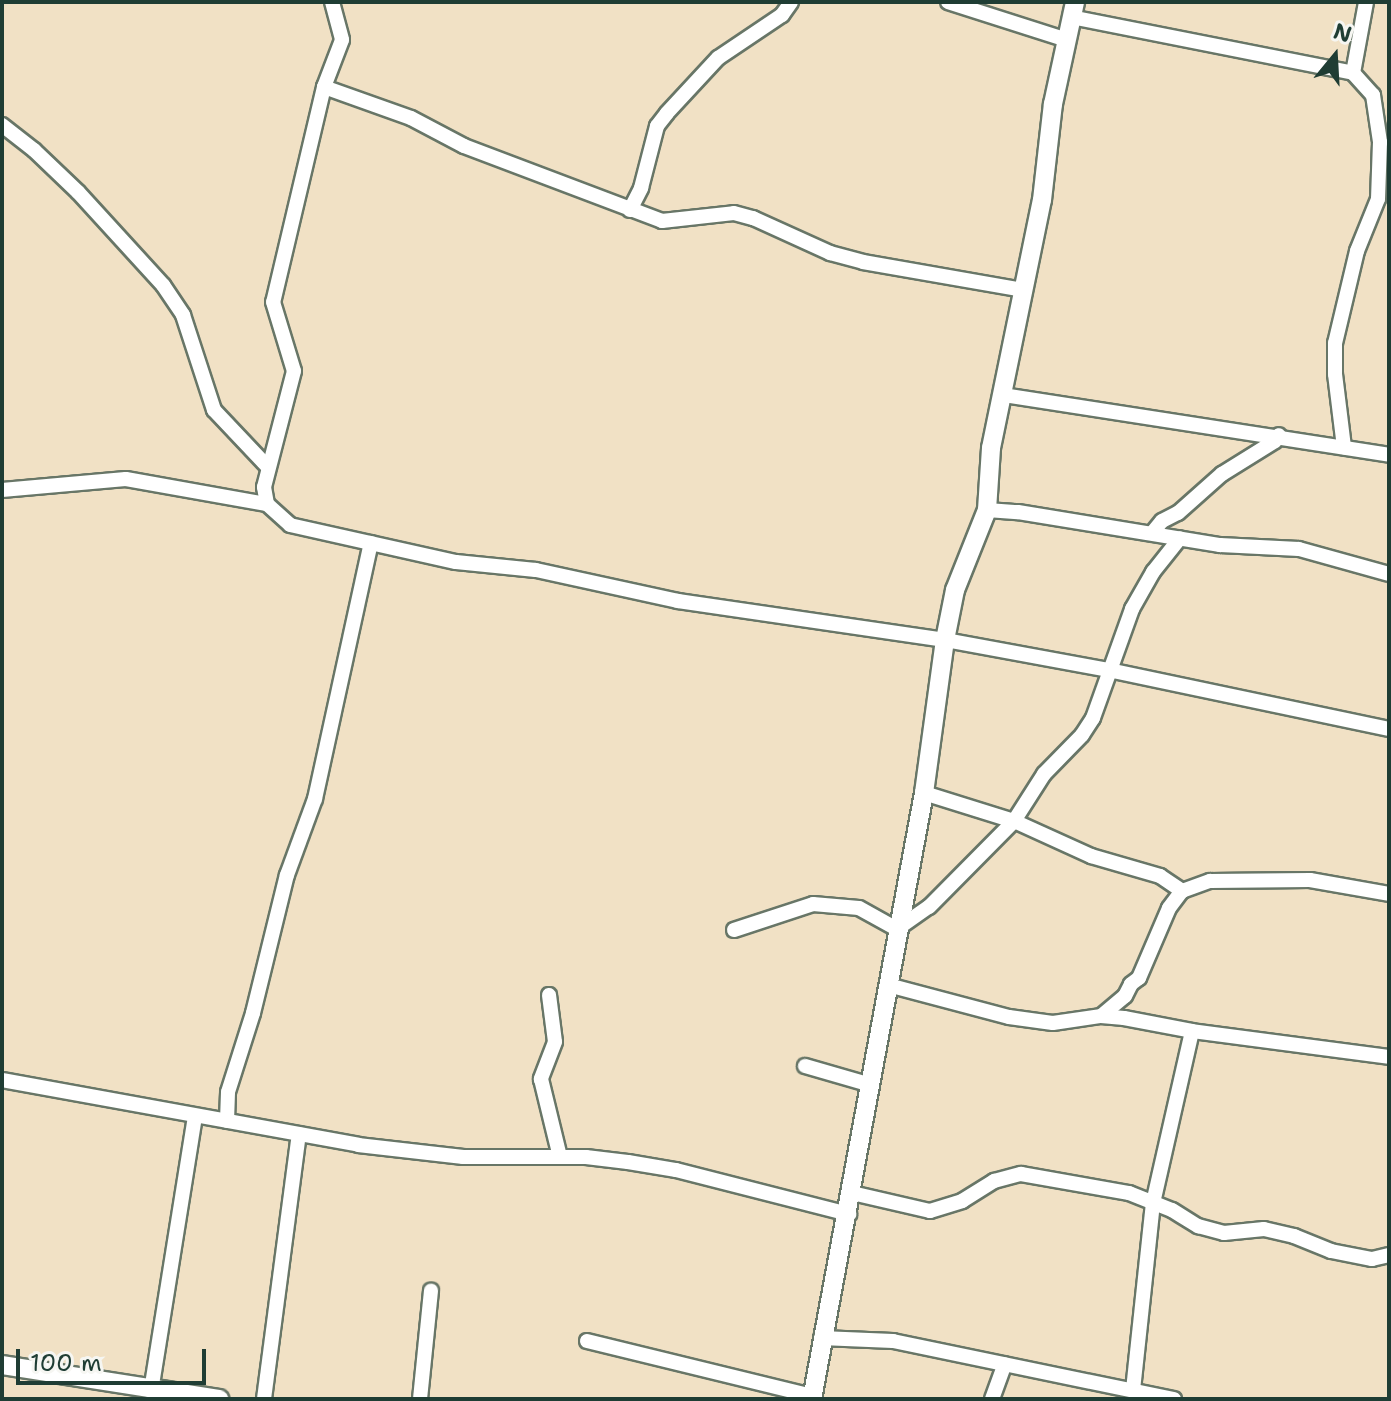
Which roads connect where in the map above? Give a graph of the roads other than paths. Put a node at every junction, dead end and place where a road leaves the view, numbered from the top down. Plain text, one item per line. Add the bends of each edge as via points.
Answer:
1 (332, 2) edge
2 (791, 2) edge
3 (948, 2) edge
4 (1366, 2) edge
5 (1073, 10) edge
6 (1067, 40) junction
7 (1353, 73) junction
8 (324, 87) junction
9 (2, 125) edge
10 (1384, 166) edge
11 (630, 210) junction
12 (1023, 290) junction
13 (1003, 395) junction
14 (1279, 435) junction
15 (1344, 447) junction
16 (1389, 455) edge
17 (267, 466) junction
18 (2, 490) edge
19 (267, 504) junction
20 (987, 510) junction
21 (1153, 532) junction
22 (1180, 538) junction
23 (371, 543) junction
24 (1389, 574) edge
25 (945, 640) junction
26 (1109, 670) junction
27 (1389, 729) edge
28 (924, 793) junction
29 (1014, 821) junction
30 (1182, 891) junction
31 (1389, 894) edge
32 (897, 929) junction
33 (734, 930) dead end
34 (888, 985) junction
35 (549, 995) dead end
36 (1101, 1016) junction
37 (1192, 1031) junction
38 (1389, 1057) edge
39 (805, 1066) dead end
40 (2, 1080) edge
41 (871, 1085) junction
42 (195, 1116) junction
43 (227, 1121) junction
44 (299, 1134) junction
45 (560, 1157) junction
46 (852, 1193) junction
47 (1153, 1203) junction
48 (849, 1214) junction
49 (1389, 1255) edge
50 (431, 1291) dead end
51 (821, 1338) junction
52 (587, 1341) dead end
53 (1005, 1364) junction
54 (2, 1365) edge
55 (1133, 1390) junction
56 (151, 1391) junction
57 (812, 1398) edge
58 (219, 1399) edge
59 (264, 1399) edge
60 (420, 1399) edge
61 (992, 1399) edge
62 (1174, 1399) edge

1 - 8 street via 342,40
2 - 11 street via 782,15 718,58 667,113 657,126
3 - 6 street
4 - 7 street
5 - 6 street
5 - 7 street
6 - 12 street
7 - 10 street via 1373,95
8 - 11 street
8 - 17 street via 275,281 273,302 294,371
9 - 17 street via 78,192 163,285 183,315 214,410
10 - 15 street via 1335,343
11 - 12 street via 662,221 734,213 863,262
12 - 13 street
13 - 14 street
13 - 20 street via 991,448
14 - 15 street
14 - 21 street
15 - 16 street
17 - 19 street
18 - 19 street via 126,479
19 - 23 street via 290,525
20 - 21 street
20 - 25 street via 955,590
21 - 22 street
22 - 24 street via 1299,549
22 - 26 street via 1132,609
23 - 25 street via 456,562 536,570 678,601
23 - 43 street via 315,799 287,875 228,1092
25 - 26 street
25 - 28 street
26 - 27 street
26 - 29 street via 1093,718 1044,774
28 - 29 street
28 - 32 street
29 - 30 street via 1091,856 1160,876
29 - 32 street via 929,907
30 - 31 street via 1210,881 1310,880
30 - 36 street via 1169,908 1139,978
32 - 33 street via 859,908 813,904
32 - 34 street
34 - 36 street via 1009,1017 1053,1023
34 - 41 street
35 - 45 street via 555,1042 541,1079
36 - 37 street
37 - 38 street
37 - 47 street
39 - 41 street
40 - 42 street
41 - 46 street
42 - 43 street
42 - 56 street
43 - 44 street
44 - 45 street via 463,1157
44 - 59 street
45 - 48 street via 676,1170
46 - 47 street via 930,1211 1021,1174 1129,1193
46 - 48 street
47 - 49 street via 1224,1233 1264,1229 1331,1251 1372,1259
47 - 55 street
48 - 51 street
50 - 60 street
51 - 53 street via 893,1341
51 - 57 street
52 - 57 street
53 - 55 street
53 - 61 street
54 - 56 street
55 - 62 street
56 - 58 street

